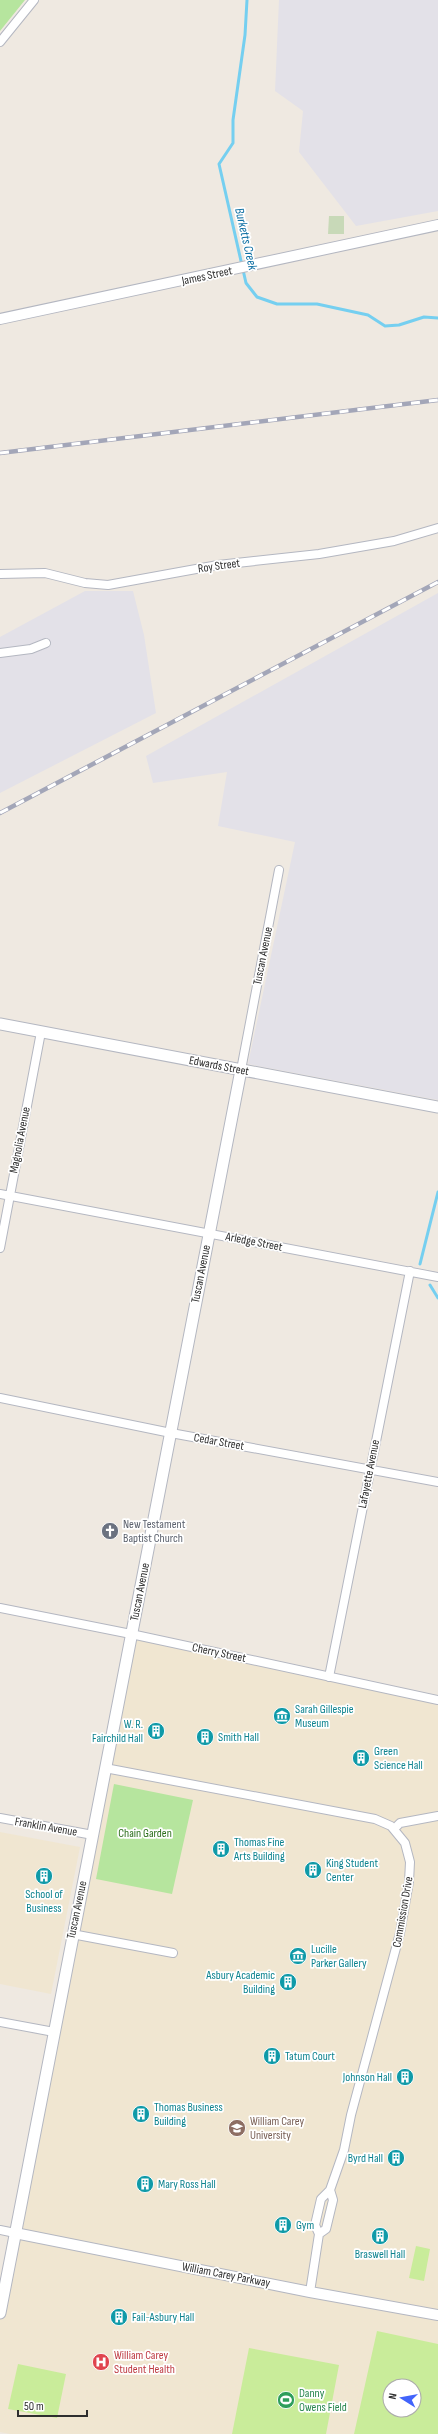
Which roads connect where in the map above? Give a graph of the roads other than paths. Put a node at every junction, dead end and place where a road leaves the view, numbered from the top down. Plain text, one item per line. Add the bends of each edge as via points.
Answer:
1 (34, 0) edge
2 (0, 42) edge
3 (438, 226) edge
4 (0, 319) edge
5 (438, 528) edge
6 (0, 574) edge
7 (46, 643) dead end
8 (0, 654) edge
9 (279, 870) dead end
10 (0, 1024) edge
11 (41, 1032) junction
12 (241, 1070) junction
13 (438, 1107) edge
14 (0, 1194) edge
15 (10, 1196) junction
16 (209, 1234) junction
17 (0, 1248) edge
18 (410, 1271) junction
19 (438, 1277) edge
20 (0, 1398) edge
21 (171, 1433) junction
22 (370, 1469) junction
23 (438, 1482) edge
24 (0, 1608) edge
25 (131, 1634) junction
26 (330, 1677) junction
27 (438, 1700) edge
28 (106, 1768) junction
29 (438, 1816) edge
30 (0, 1818) edge
31 (394, 1829) junction
32 (93, 1835) junction
33 (72, 1934) junction
34 (173, 1953) dead end
35 (0, 2022) edge
36 (54, 2032) junction
37 (0, 2230) edge
38 (15, 2233) junction
39 (310, 2292) junction
40 (0, 2313) edge
41 (438, 2315) edge

1 - 2 street
3 - 4 street, James Street
5 - 6 street, Roy Street via 394,541 320,554 218,565 108,585 85,583 45,573
7 - 8 street via 31,649
9 - 12 street, Tuscan Avenue
10 - 11 main road, Edwards Street
11 - 12 main road, Edwards Street
11 - 15 street, Magnolia Avenue
12 - 13 main road, Edwards Street
12 - 16 main road, Tuscan Avenue
14 - 15 street, Arledge Street
15 - 16 street, Arledge Street
15 - 17 street, Magnolia Avenue
16 - 18 street, Arledge Street
16 - 21 main road, Tuscan Avenue
18 - 19 street, Arledge Street
18 - 22 street, Lafayette Avenue
20 - 21 street, Cedar Street
21 - 22 street, Cedar Street
21 - 25 main road, Tuscan Avenue
22 - 23 street, Cedar Street
22 - 26 street, Lafayette Avenue
24 - 25 street, Cherry Street
25 - 26 street, Cherry Street
25 - 28 main road, Tuscan Avenue
26 - 27 street, Cherry Street
28 - 31 street, Commission Drive via 375,1819
28 - 32 main road, Tuscan Avenue
29 - 31 street via 400,1822
30 - 32 street, Franklin Avenue
31 - 39 street, Commission Drive via 405,1843 410,1862 406,1904 344,2150 330,2190 321,2199 315,2226 319,2234
32 - 33 main road, Tuscan Avenue
33 - 34 street
33 - 36 main road, Tuscan Avenue
35 - 36 street
36 - 38 main road, Tuscan Avenue
37 - 38 street
38 - 39 street, William Carey Parkway
38 - 40 main road, Tuscan Avenue
39 - 41 street, William Carey Parkway

